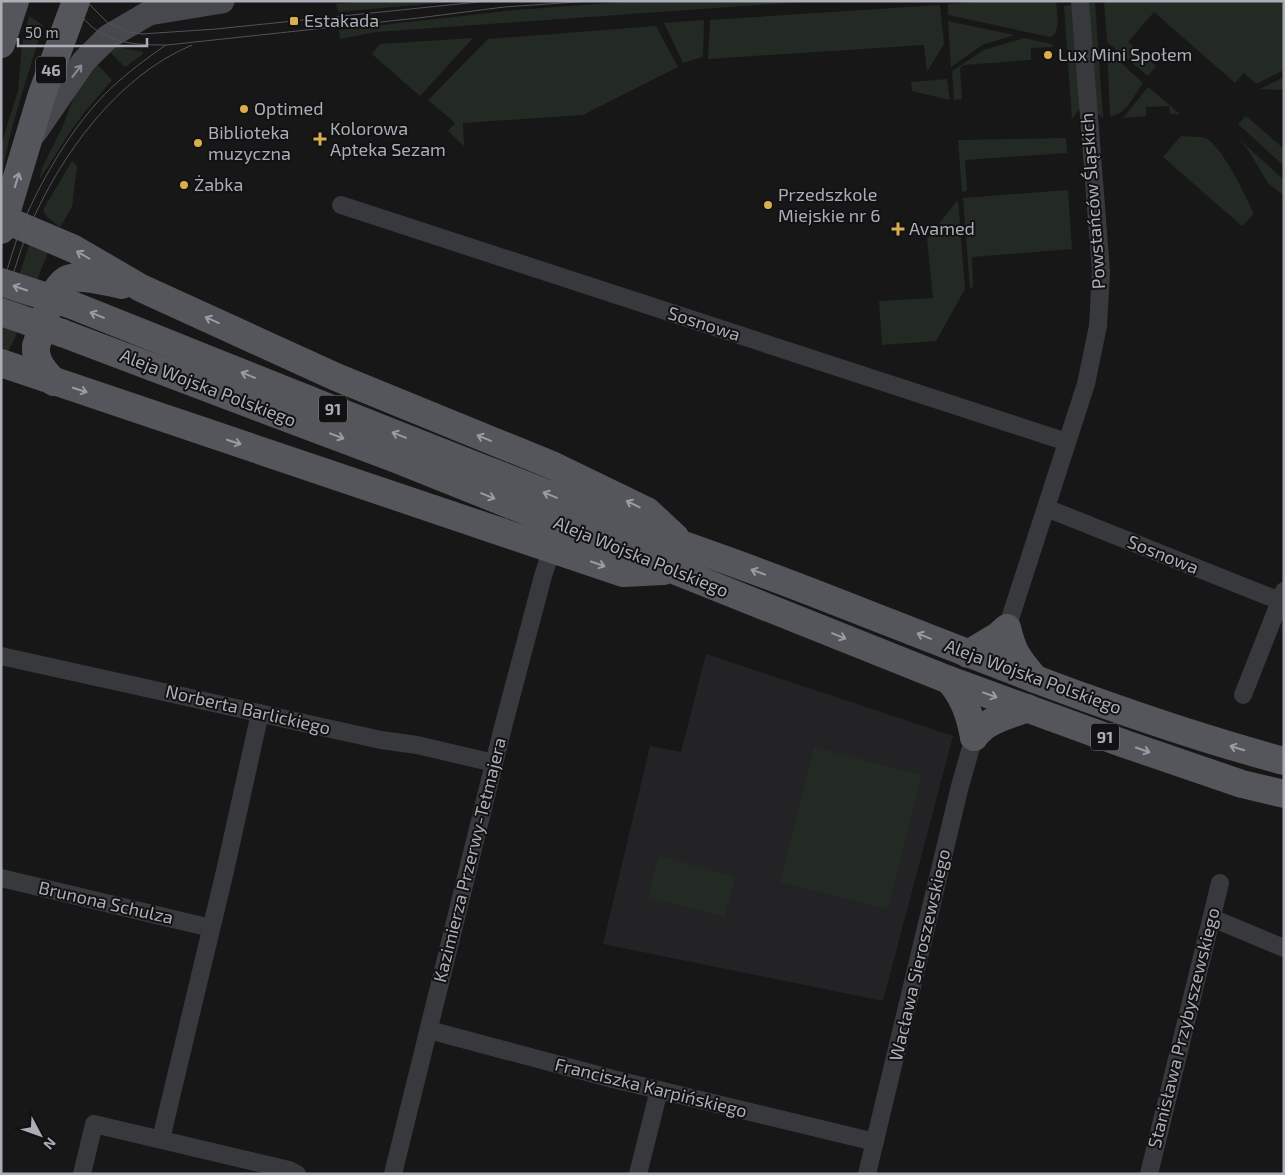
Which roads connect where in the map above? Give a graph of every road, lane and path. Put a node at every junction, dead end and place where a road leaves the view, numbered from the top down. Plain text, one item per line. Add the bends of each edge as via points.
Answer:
1 (15, 1) edge
2 (76, 1) edge
3 (222, 1) edge
4 (1080, 1) edge
5 (2, 39) edge
6 (29, 140) junction
7 (341, 205) dead end
8 (2, 222) edge
9 (1, 282) edge
10 (141, 288) junction
11 (1, 312) edge
12 (1, 363) edge
13 (54, 382) junction
14 (1068, 442) junction
15 (1046, 508) junction
16 (684, 545) junction
17 (552, 548) junction
18 (673, 570) junction
19 (1282, 596) edge
20 (1007, 628) junction
21 (968, 654) junction
22 (1, 656) edge
23 (1035, 679) junction
24 (949, 680) junction
25 (1243, 695) dead end
26 (1027, 708) junction
27 (260, 713) junction
28 (974, 737) junction
29 (1284, 761) edge
30 (494, 763) junction
31 (1284, 794) edge
32 (1, 878) edge
33 (1220, 883) dead end
34 (1212, 918) junction
35 (211, 928) junction
36 (1284, 948) edge
37 (429, 1030) junction
38 (659, 1090) junction
39 (161, 1139) junction
40 (875, 1142) junction
41 (82, 1174) edge
42 (297, 1174) edge
43 (393, 1174) edge
44 (638, 1174) edge
45 (867, 1174) edge
46 (1149, 1174) edge

1 - 5 main road
2 - 6 main road, 46
6 -> 3 street via 84,61 114,33 148,13
4 - 14 street, Powstańców Śląskich via 1101,271 1095,343
8 -> 6 main road, 46
7 - 14 street, Sosnowa
10 -> 8 main road via 74,249
16 -> 9 main road, Aleja Wojska Polskiego / 91, bridge via 72,305
10 - 13 main road via 82,278 62,283 55,293 36,346 37,360
16 -> 10 main road via 647,511 554,466 336,377
11 -> 18 main road, Aleja Wojska Polskiego / 91, bridge via 396,459
12 - 13 main road, Aleja Wojska Polskiego
13 -> 17 main road, Aleja Wojska Polskiego
14 - 15 street, Powstańców Śląskich
15 - 19 street, Sosnowa
15 - 20 street, Powstańców Śląskich
21 -> 16 main road, Aleja Wojska Polskiego / 91
17 -> 18 main road, Aleja Wojska Polskiego via 623,573
17 - 30 street, Kazimierza Przerwy-Tetmajera
18 -> 24 main road, Aleja Wojska Polskiego / 91
19 - 25 street
20 - 21 main road
20 - 23 main road via 1018,659
21 - 23 main road, Aleja Wojska Polskiego / 91
22 - 27 street, Norberta Barlickiego
29 -> 23 main road, Aleja Wojska Polskiego / 91 via 1168,726
24 -> 26 main road, Aleja Wojska Polskiego / 91
24 - 28 main road via 967,707
26 - 28 main road via 992,720
26 -> 31 main road, Aleja Wojska Polskiego / 91 via 1224,778
27 - 30 street, Norberta Barlickiego
27 - 35 street
28 - 40 street, Wacława Sieroszewskiego
30 - 37 street, Kazimierza Przerwy-Tetmajera
32 - 35 street, Brunona Schulza
33 - 34 street, Stanisława Przybyszewskiego
34 - 36 street
34 - 46 street, Stanisława Przybyszewskiego
35 - 39 street
37 - 38 street, Franciszka Karpińskiego
37 - 43 street, Kazimierza Przerwy-Tetmajera
38 - 40 street, Franciszka Karpińskiego
38 - 44 street
39 - 41 street via 94,1124
39 - 42 street
40 - 45 street, Wacława Sieroszewskiego

